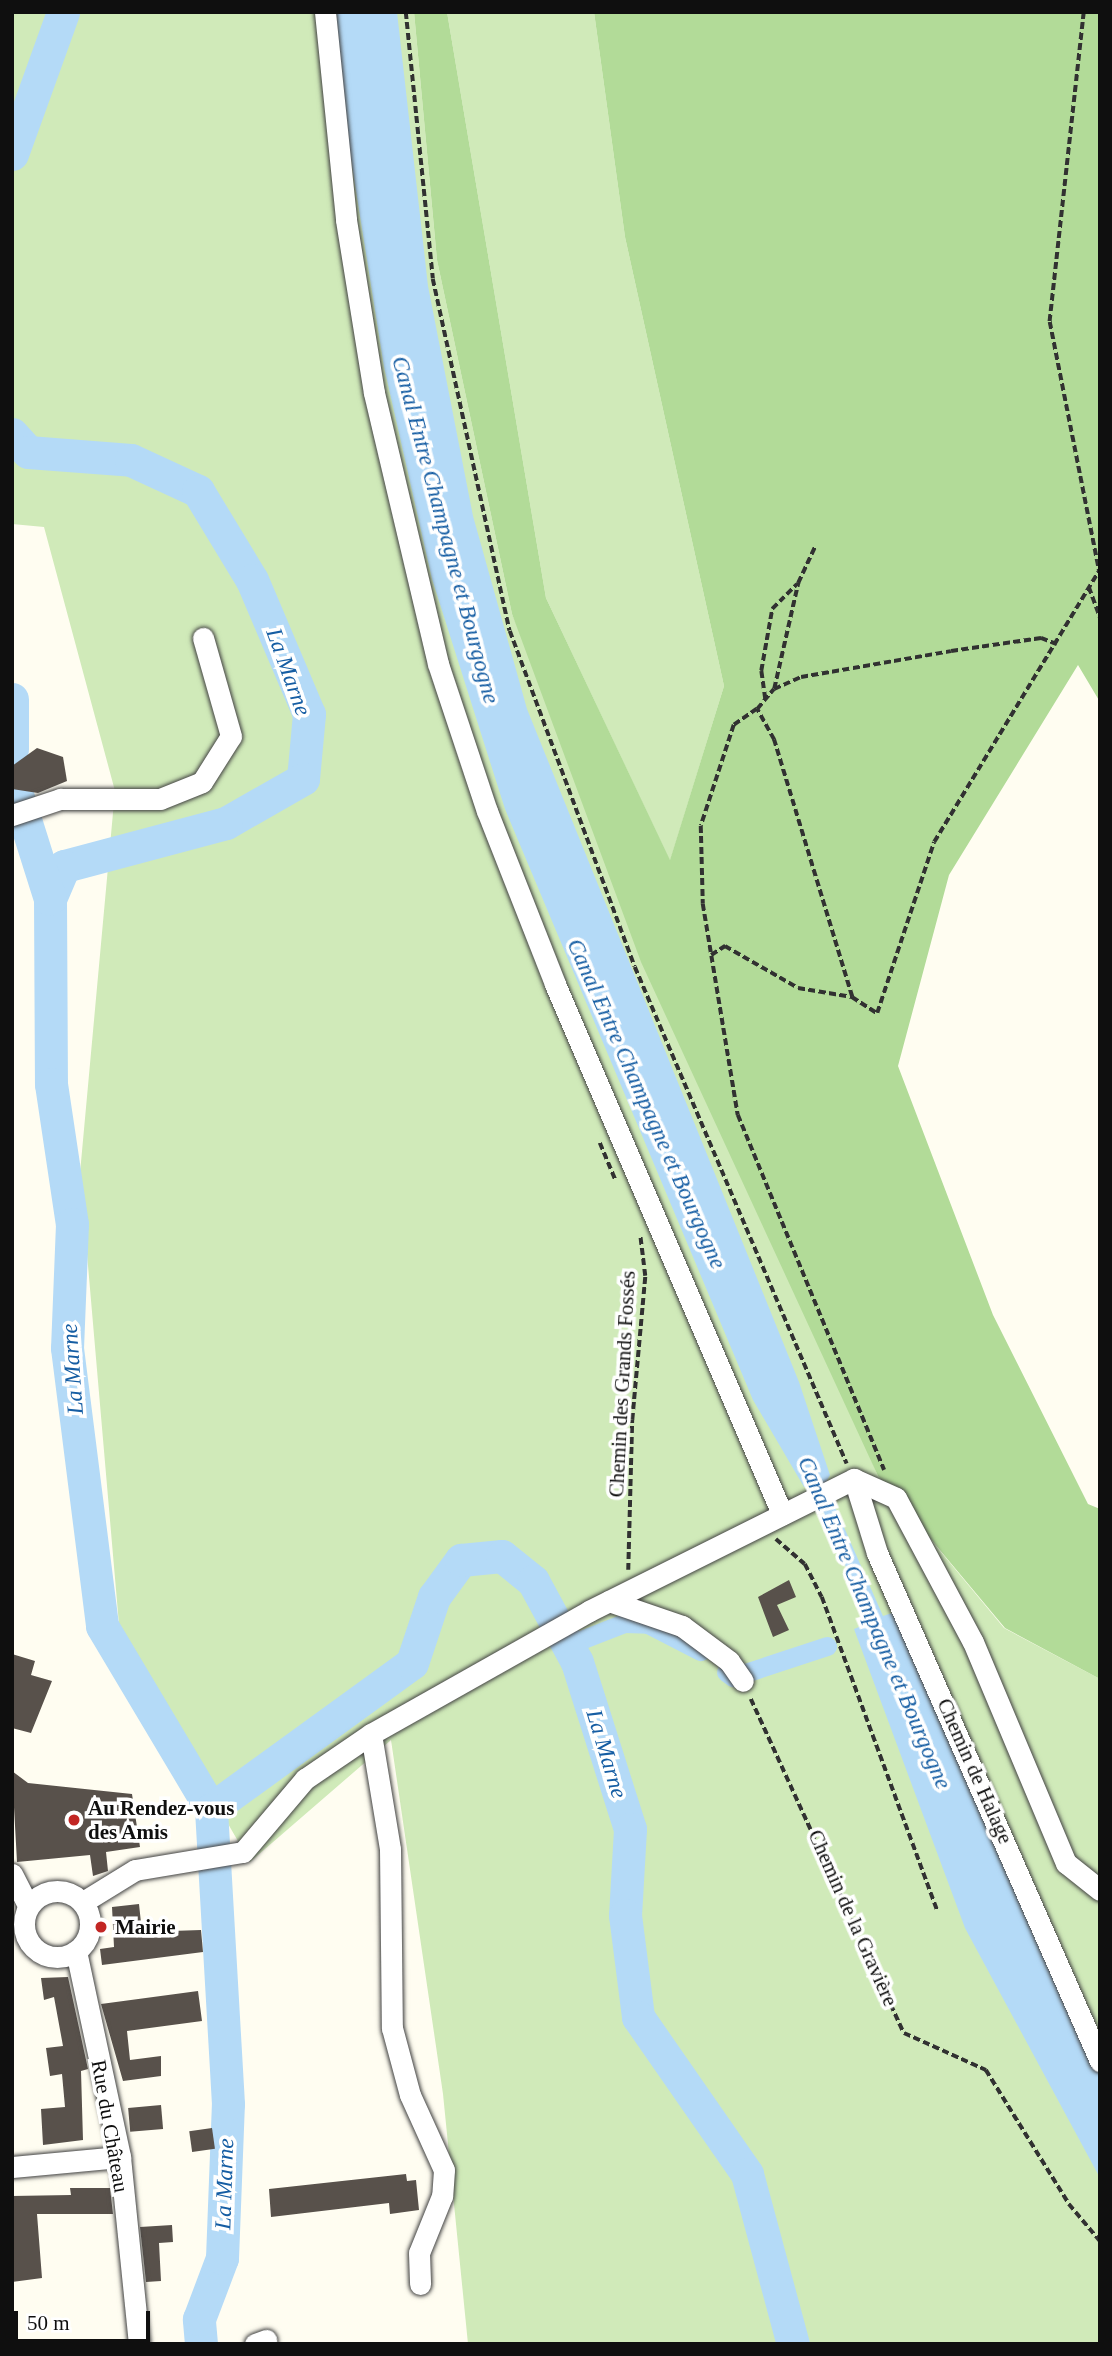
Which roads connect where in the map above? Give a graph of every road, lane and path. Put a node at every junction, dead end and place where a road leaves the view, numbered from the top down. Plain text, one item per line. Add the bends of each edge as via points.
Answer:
1 (325, 12) edge
2 (406, 12) edge
3 (1084, 12) edge
4 (815, 547) dead end
5 (1099, 569) edge
6 (799, 583) junction
7 (1089, 587) junction
8 (1100, 618) edge
9 (203, 638) dead end
10 (1057, 644) junction
11 (774, 689) junction
12 (765, 699) junction
13 (757, 709) junction
14 (12, 816) edge
15 (711, 955) junction
16 (852, 998) junction
17 (636, 1226) dead end
18 (854, 1479) junction
19 (896, 1498) junction
20 (791, 1509) junction
21 (762, 1525) junction
22 (609, 1601) junction
23 (740, 1676) joint
24 (371, 1734) junction
25 (12, 1874) edge
26 (1100, 1890) edge
27 (83, 1902) junction
28 (29, 1906) junction
29 (937, 1909) dead end
30 (22, 1948) edge
31 (76, 1951) junction
32 (1100, 2061) edge
33 (120, 2157) junction
34 (12, 2167) edge
35 (1100, 2241) edge
36 (420, 2284) dead end
37 (139, 2344) edge

1 - 20 street via 346,220 374,393 438,664 487,811 555,984
2 - 18 path via 433,279 510,631 635,967
3 - 5 path via 1050,322
4 - 6 path
5 - 7 path
6 - 11 path
6 - 12 path via 772,609 761,671
7 - 8 path
7 - 10 path
9 - 14 street via 232,736 202,782 160,799 37,804
10 - 11 path via 1041,638 951,651 801,677
10 - 16 path via 934,842 877,1013
11 - 12 path
12 - 13 path
13 - 15 path via 734,725 701,826
13 - 16 path via 774,740
15 - 16 path via 725,946 798,988
15 - 19 path via 738,1115
17 - 22 path, Chemin des Grands Fossés via 645,1276 632,1419 632,1564
18 - 19 street
18 - 20 street
18 - 32 street, Chemin de Halage via 877,1553
19 - 26 street via 973,1642 1066,1863
20 - 21 street
21 - 22 street
21 - 29 path via 805,1564 822,1597
22 - 23 street via 673,1622
22 - 24 street
23 - 35 path, Chemin de la Gravière via 904,2033 986,2070 1069,2204
24 - 27 street via 305,1779 243,1852 135,1870
24 - 36 street via 390,1849 392,2028 410,2095 444,2170 442,2196 422,2241
25 - 28 street
27 - 28 street via 55,1890
27 - 31 street via 89,1934
28 - 30 street
30 - 31 street via 49,1956
31 - 33 street, Rue du Château
33 - 34 street
33 - 37 street, Rue du Château

